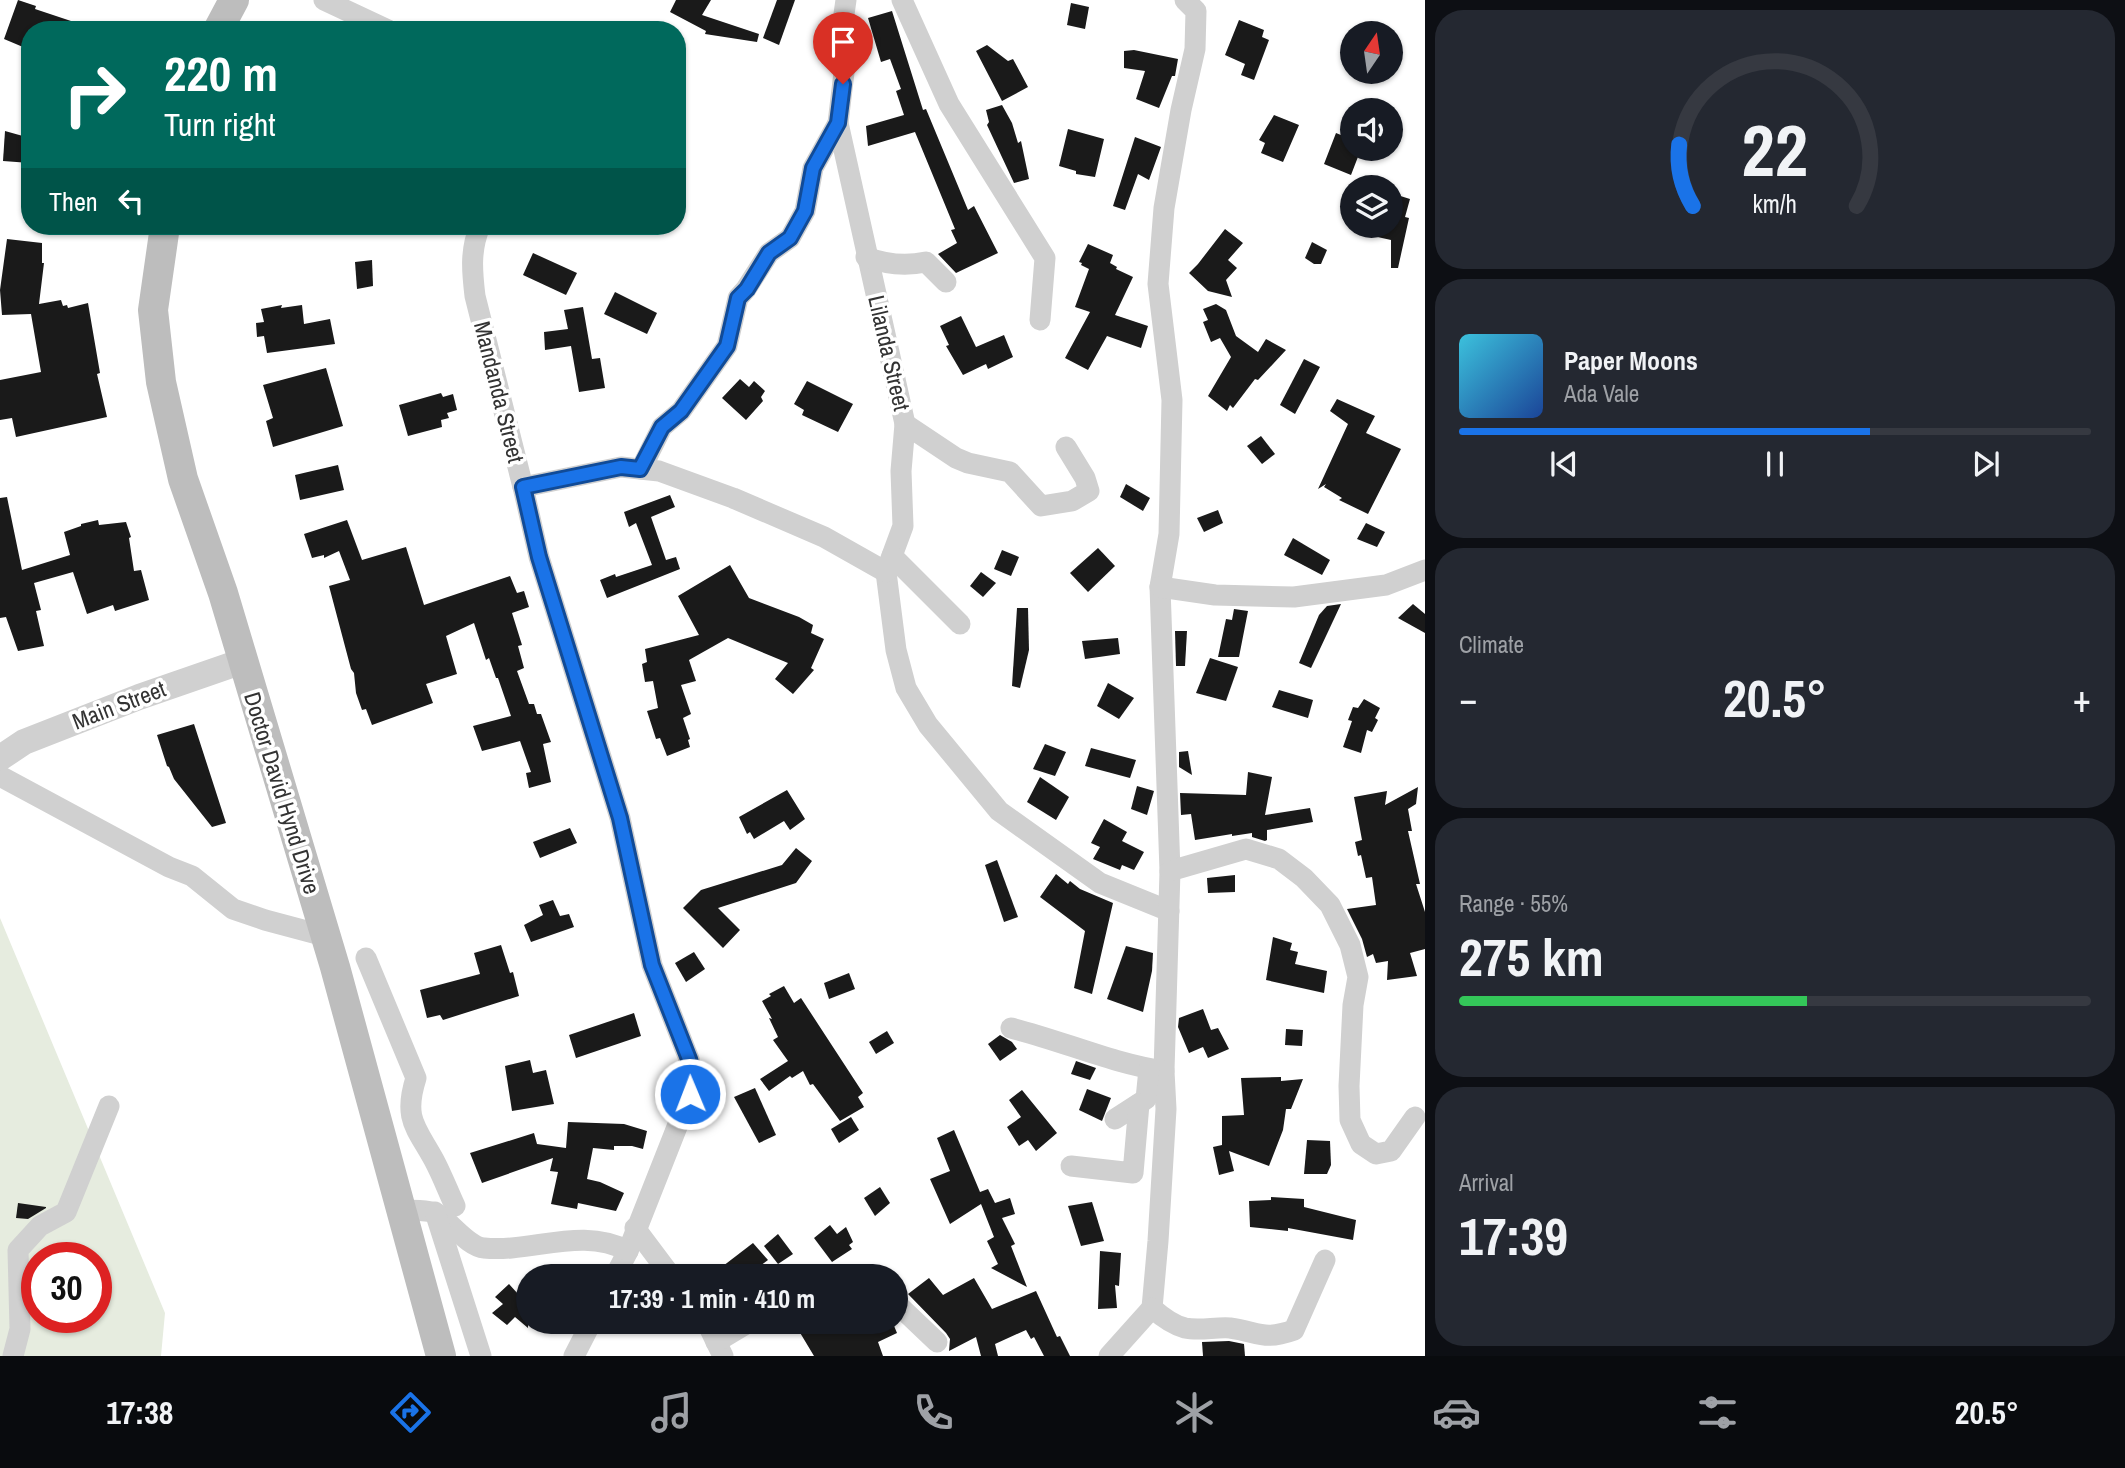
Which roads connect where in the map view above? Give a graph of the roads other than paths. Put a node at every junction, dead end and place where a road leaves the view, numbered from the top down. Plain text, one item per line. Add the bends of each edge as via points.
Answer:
1 (234, 0) edge
2 (324, 0) edge
3 (846, 0) edge
4 (902, 0) edge
5 (1185, 0) edge
6 (223, 21) edge
7 (369, 21) edge
8 (838, 123) junction
9 (163, 235) edge
10 (476, 235) edge
11 (866, 257) junction
12 (946, 282) dead end
13 (1040, 320) dead end
14 (905, 424) junction
15 (1066, 447) dead end
16 (640, 469) junction
17 (523, 487) junction
18 (889, 564) junction
19 (1425, 570) edge
20 (1160, 587) junction
21 (960, 624) dead end
22 (243, 661) junction
23 (0, 758) edge
24 (0, 776) edge
25 (1170, 871) junction
26 (1169, 911) junction
27 (325, 936) junction
28 (366, 958) dead end
29 (1011, 1028) dead end
30 (1156, 1070) junction
31 (1139, 1104) junction
32 (109, 1106) dead end
33 (1415, 1118) dead end
34 (1115, 1119) dead end
35 (1071, 1166) dead end
36 (445, 1209) junction
37 (400, 1210) junction
38 (635, 1228) junction
39 (628, 1251) junction
40 (1325, 1260) dead end
41 (621, 1264) edge
42 (662, 1264) edge
43 (1152, 1308) junction
44 (908, 1314) edge
45 (585, 1334) edge
46 (737, 1334) edge
47 (937, 1342) dead end
48 (1268, 1347) edge
49 (720, 1349) edge
50 (13, 1356) edge
51 (441, 1356) edge
52 (481, 1356) edge
53 (574, 1356) edge
54 (1109, 1356) edge

1 - 6 main road
2 - 7 street
3 - 8 street, Lilanda Street
4 - 13 street via 949,104 1045,258
5 - 20 street via 1196,11 1195,49 1164,208 1158,284 1172,400 1169,534
8 - 11 street, Lilanda Street
8 - 16 street via 813,168 805,211 790,238 769,253 738,298 727,346 681,411 662,427
9 - 22 main road, Doctor David Hynd Drive via 153,310 161,382 183,479
10 - 17 street, Mandanda Street via 471,265 475,296
11 - 12 street via 880,262 926,262
11 - 14 street, Lilanda Street
14 - 15 street via 956,458 1010,472 1041,506 1072,501 1089,491
14 - 18 street, Lilanda Street via 903,526
16 - 17 street via 621,467
16 - 18 street via 659,471 733,498
17 - 38 street, Mandanda Street via 539,557 620,818 652,965 692,1071 690,1094
18 - 21 street
18 - 26 street, Lilanda Street via 896,650 906,688 928,725 999,811 1100,883
19 - 20 street via 1386,585 1294,597 1215,596
20 - 25 street
22 - 23 street, Main Street via 139,696 24,742
22 - 27 main road, Doctor David Hynd Drive
24 - 27 street via 192,876 233,909
25 - 26 street
25 - 33 street via 1246,849 1279,859 1313,887 1330,905 1350,945 1358,976 1350,1120 1361,1144 1376,1154 1391,1151
26 - 30 street
27 - 37 main road, Doctor David Hynd Drive
28 - 36 street via 416,1079 410,1097 412,1124 435,1161
29 - 30 street
30 - 31 street via 1146,1099
30 - 43 street via 1166,1109
31 - 34 street
31 - 35 street via 1133,1173
32 - 50 street via 66,1212 40,1226 18,1250 20,1329
36 - 37 street
36 - 39 street via 480,1248 575,1240
36 - 52 street
37 - 51 main road, Doctor David Hynd Drive
38 - 39 street, Mandanda Street
38 - 42 street
39 - 41 street, Mandanda Street
40 - 48 street via 1294,1330
43 - 48 street via 1184,1328 1230,1328
43 - 54 street
44 - 47 street
45 - 53 street
46 - 49 street

